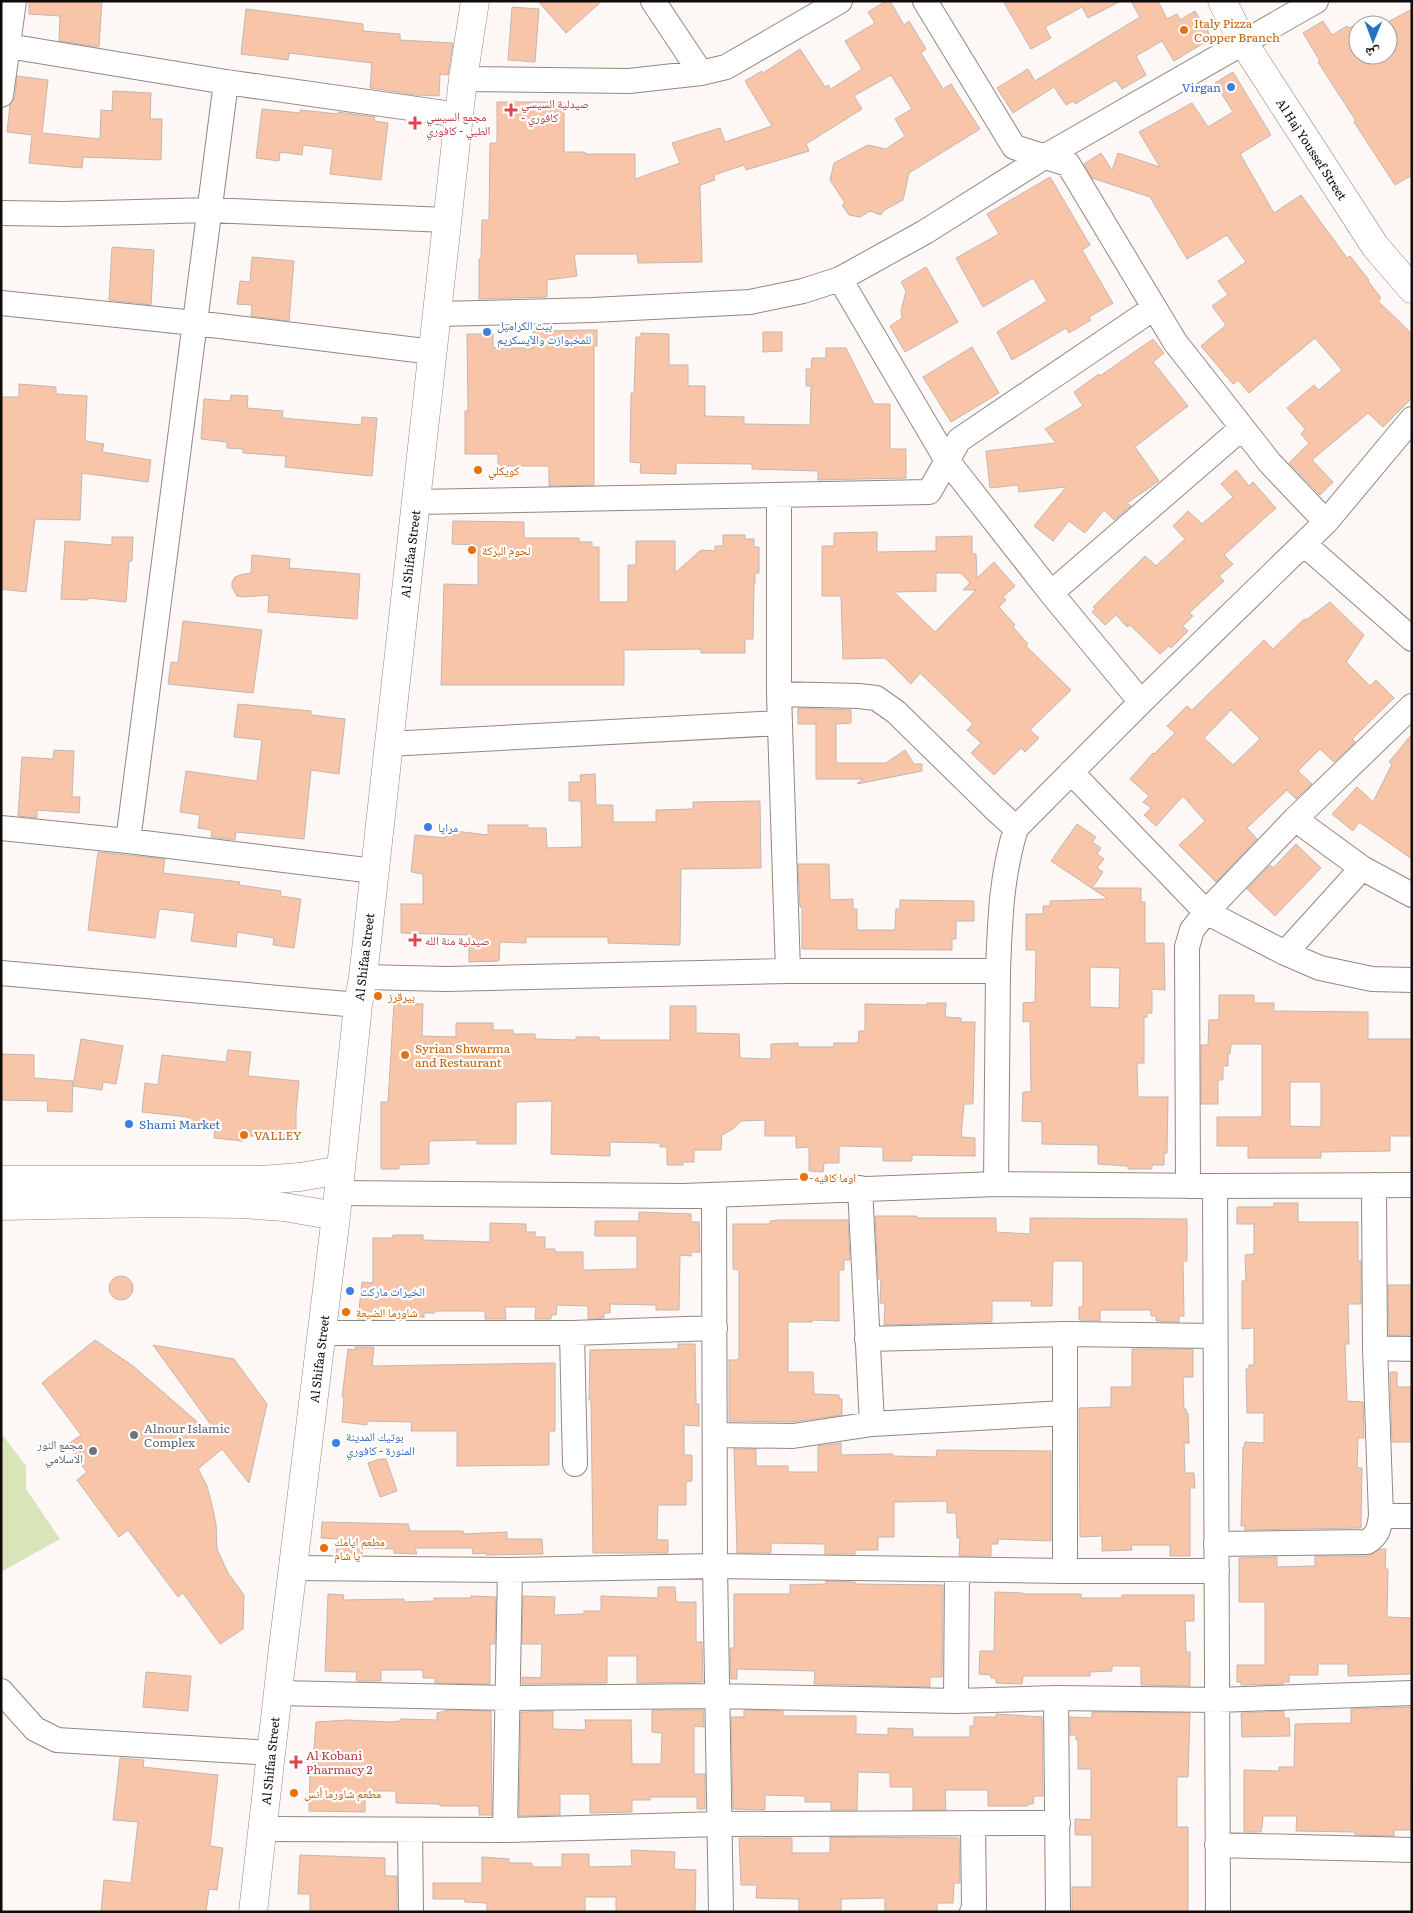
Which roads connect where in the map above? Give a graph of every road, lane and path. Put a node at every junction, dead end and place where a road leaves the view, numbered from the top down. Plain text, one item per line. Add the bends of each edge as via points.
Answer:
1 (14, 1) edge
2 (475, 1) edge
3 (653, 1) edge
4 (840, 1) edge
5 (925, 1) edge
6 (1222, 1) edge
7 (1316, 1) edge
8 (1243, 42) junction
9 (8, 46) junction
10 (701, 73) junction
11 (463, 79) junction
12 (226, 82) junction
13 (1, 95) edge
14 (459, 115) junction
15 (1044, 156) junction
16 (209, 210) junction
17 (1, 213) edge
18 (447, 220) junction
19 (840, 279) junction
20 (1412, 289) edge
21 (1, 303) edge
22 (1154, 308) junction
23 (438, 314) junction
24 (195, 323) junction
25 (433, 352) junction
26 (1412, 419) edge
27 (1242, 428) junction
28 (946, 459) junction
29 (779, 495) junction
30 (416, 502) junction
31 (1326, 522) junction
32 (1304, 544) junction
33 (1051, 593) junction
34 (1412, 639) edge
35 (779, 694) junction
36 (1141, 702) junction
37 (1412, 706) edge
38 (780, 723) junction
39 (388, 744) junction
40 (1071, 772) junction
41 (1295, 819) junction
42 (1, 828) edge
43 (1016, 828) junction
44 (128, 841) junction
45 (1362, 868) junction
46 (374, 871) junction
47 (1412, 894) edge
48 (1206, 912) junction
49 (1285, 953) junction
50 (788, 971) junction
51 (998, 971) junction
52 (1, 973) edge
53 (363, 977) junction
54 (1412, 980) edge
55 (358, 1005) junction
56 (1, 1180) edge
57 (996, 1184) junction
58 (1374, 1185) junction
59 (1412, 1185) edge
60 (1188, 1186) junction
61 (1215, 1186) junction
62 (860, 1188) junction
63 (338, 1193) junction
64 (714, 1195) junction
65 (1, 1206) edge
66 (715, 1328) junction
67 (322, 1333) junction
68 (572, 1333) junction
69 (1065, 1334) junction
70 (1215, 1336) junction
71 (867, 1339) junction
72 (1374, 1348) junction
73 (1412, 1348) edge
74 (1065, 1413) junction
75 (872, 1424) junction
76 (715, 1436) junction
77 (575, 1464) dead end
78 (1381, 1516) junction
79 (1412, 1516) edge
80 (1216, 1544) junction
81 (715, 1566) junction
82 (293, 1568) junction
83 (510, 1570) junction
84 (957, 1570) junction
85 (1065, 1571) junction
86 (1217, 1571) junction
87 (1, 1691) edge
88 (278, 1693) junction
89 (1412, 1693) edge
90 (717, 1696) junction
91 (507, 1698) junction
92 (1056, 1698) junction
93 (1218, 1700) junction
94 (956, 1701) junction
95 (271, 1753) junction
96 (973, 1823) junction
97 (1058, 1823) junction
98 (720, 1824) junction
99 (263, 1829) junction
100 (410, 1830) junction
101 (505, 1830) junction
102 (1217, 1845) junction
103 (1412, 1850) edge
104 (253, 1912) edge
105 (411, 1912) edge
106 (721, 1912) edge
107 (972, 1912) edge
108 (1058, 1912) edge
109 (1218, 1912) edge

1 - 9 street
2 - 11 street, Al Shifaa Street
3 - 10 street
4 - 10 street via 726,68
5 - 15 street via 1014,147
6 - 8 street, Al Haj Youssef Street
7 - 8 street
8 - 15 street
8 - 20 street, Al Haj Youssef Street via 1375,246
9 - 12 street
9 - 13 street
10 - 11 street via 629,81
11 - 14 street, Al Shifaa Street
12 - 14 street
12 - 16 street
14 - 18 street, Al Shifaa Street
15 - 19 street via 925,232
15 - 22 street via 1068,164
16 - 17 street
16 - 18 street
16 - 24 street
18 - 23 street, Al Shifaa Street
19 - 23 street via 750,302
19 - 28 street
21 - 24 street
22 - 27 street via 1175,342
22 - 28 street via 958,440
23 - 25 street, Al Shifaa Street
24 - 25 street
24 - 44 street
25 - 30 street, Al Shifaa Street
26 - 31 street
27 - 31 street
27 - 33 street
28 - 29 street via 929,492
28 - 33 street
29 - 30 street
29 - 35 street
30 - 39 street, Al Shifaa Street
31 - 32 street
32 - 34 street
32 - 36 street
33 - 36 street
35 - 38 street
35 - 43 street via 876,698 896,712
36 - 40 street
37 - 41 street
38 - 39 street
38 - 50 street
39 - 46 street, Al Shifaa Street
40 - 43 street
40 - 48 street
41 - 45 street
41 - 48 street
42 - 44 street
43 - 51 street via 1002,888
44 - 46 street
45 - 47 street
45 - 49 street
46 - 53 street, Al Shifaa Street
48 - 49 street
48 - 60 street via 1192,930 1187,947
49 - 54 street via 1320,968 1363,977
50 - 51 street
50 - 53 street via 447,979
51 - 57 street
52 - 55 street
53 - 55 street, Al Shifaa Street
55 - 63 street, Al Shifaa Street
56 - 63 street via 261,1180 300,1177
57 - 60 street
57 - 62 street
58 - 59 street
58 - 61 street
58 - 72 street
60 - 61 street
61 - 70 street
62 - 64 street
62 - 71 street
63 - 64 street
63 - 65 street via 284,1207 158,1203
63 - 67 street, Al Shifaa Street
64 - 66 street
66 - 68 street
66 - 76 street
67 - 68 street
67 - 82 street, Al Shifaa Street
68 - 77 street
69 - 70 street
69 - 71 street
69 - 74 street
70 - 80 street
71 - 75 street
72 - 73 street
72 - 78 street
74 - 75 street
74 - 85 street
75 - 76 street via 793,1436
76 - 81 street
78 - 79 street
78 - 80 street via 1376,1536 1367,1542
80 - 86 street
81 - 83 street
81 - 84 street
81 - 90 street
82 - 83 street
82 - 88 street, Al Shifaa Street
83 - 91 street
84 - 85 street
84 - 94 street
85 - 86 street
86 - 93 street
87 - 95 street via 35,1729 57,1740
88 - 91 street
88 - 95 street, Al Shifaa Street
89 - 93 street
90 - 91 street
90 - 94 street
90 - 98 street
91 - 101 street
92 - 93 street
92 - 94 street
92 - 97 street
93 - 102 street
95 - 99 street, Al Shifaa Street
96 - 97 street
96 - 98 street
96 - 107 street
97 - 108 street
98 - 101 street
98 - 106 street
99 - 100 street
99 - 104 street, Al Shifaa Street
100 - 101 street
100 - 105 street
102 - 103 street
102 - 109 street

